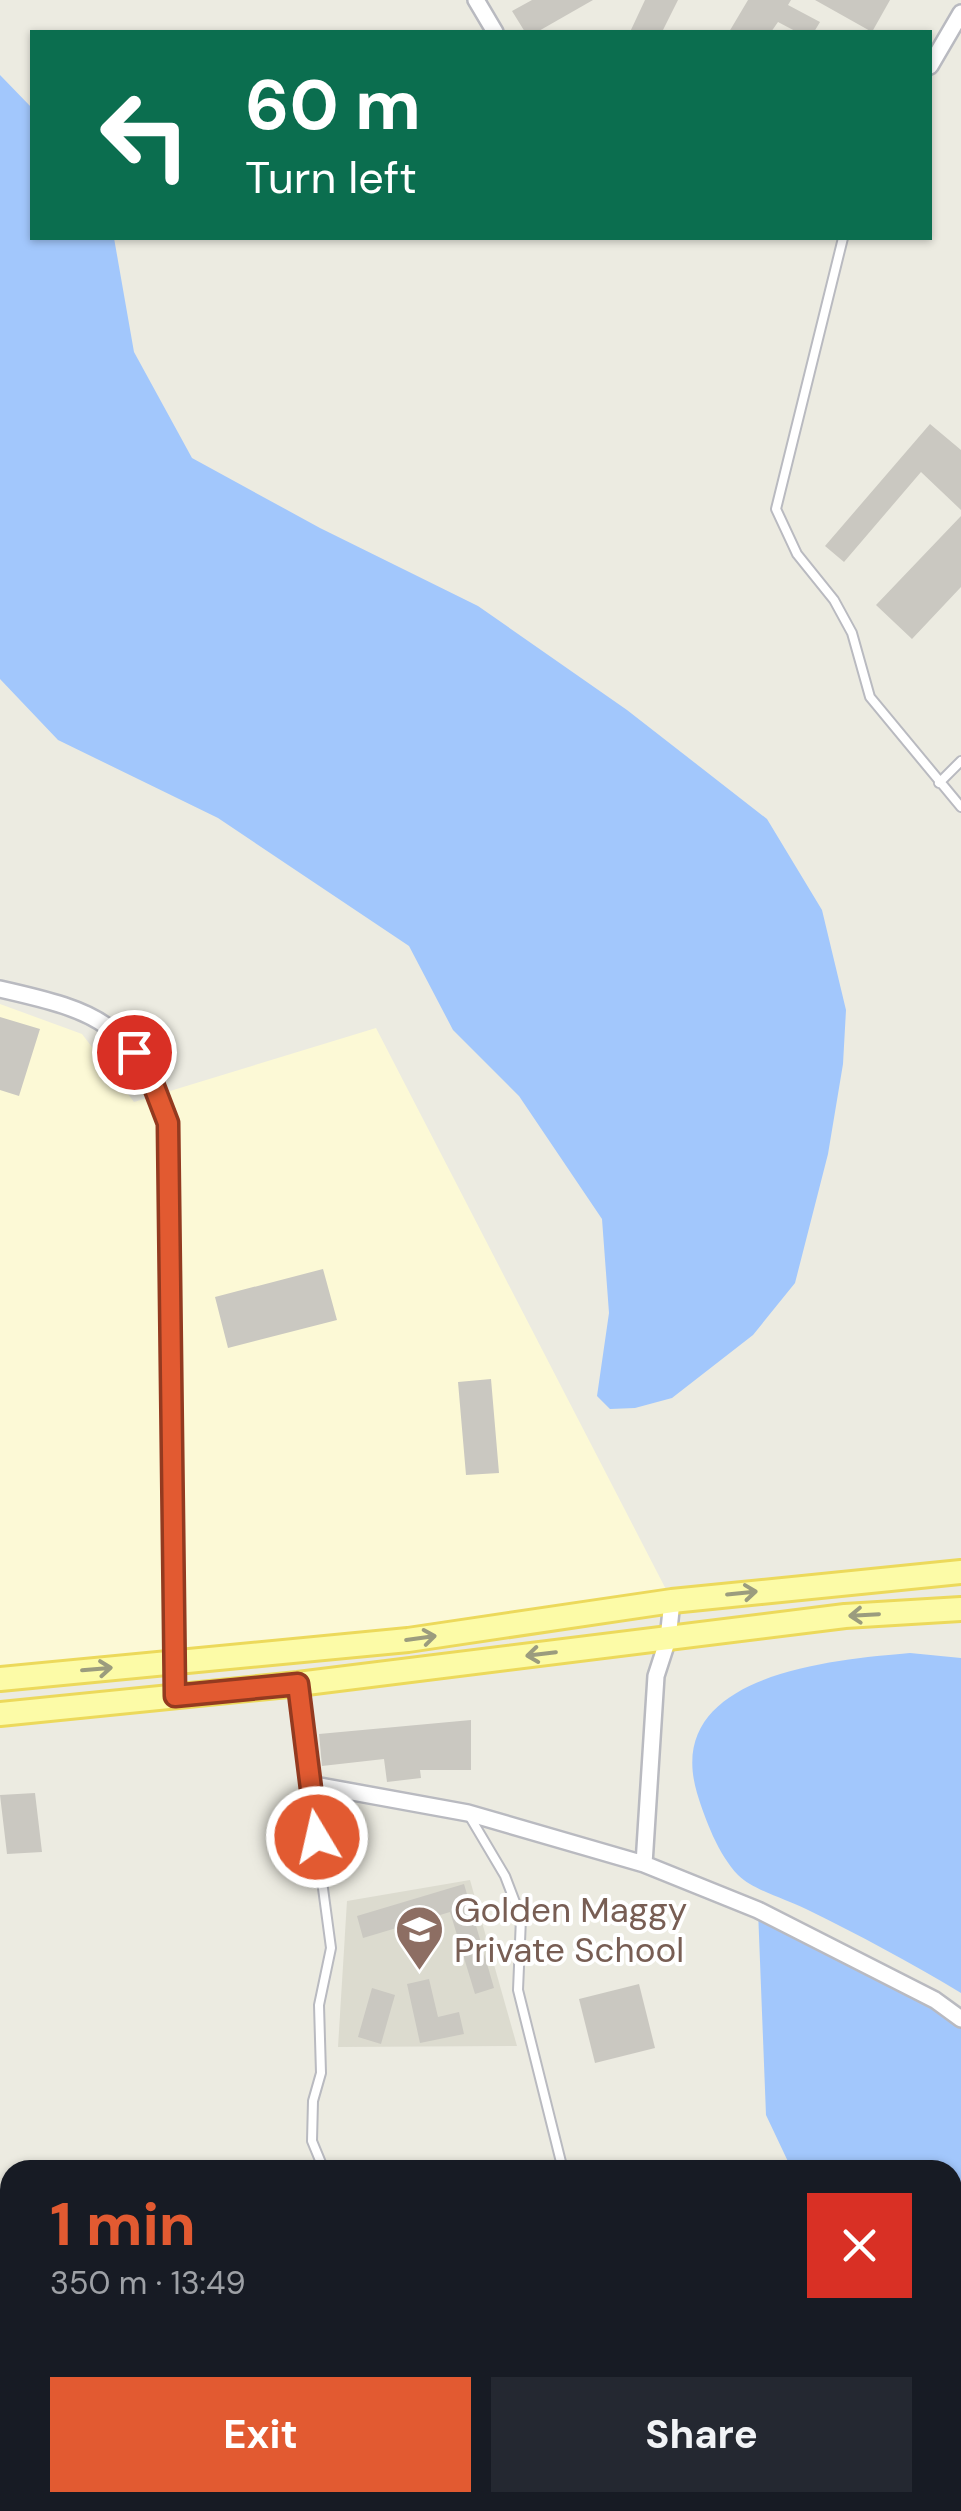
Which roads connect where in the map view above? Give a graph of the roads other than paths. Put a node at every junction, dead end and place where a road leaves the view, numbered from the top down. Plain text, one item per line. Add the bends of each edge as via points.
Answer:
1 (476, 0) edge
2 (961, 14) edge
3 (494, 30) edge
4 (932, 63) edge
5 (843, 240) edge
6 (961, 762) edge
7 (939, 783) junction
8 (961, 807) edge
9 (0, 989) edge
10 (961, 1572) edge
11 (672, 1601) junction
12 (961, 1609) edge
13 (668, 1639) junction
14 (175, 1662) junction
15 (0, 1678) edge
16 (298, 1684) junction
17 (175, 1696) junction
18 (0, 1714) edge
19 (309, 1784) junction
20 (468, 1813) junction
21 (644, 1864) junction
22 (961, 2018) edge
23 (320, 2160) edge
24 (561, 2160) edge

1 - 3 street
2 - 4 street
5 - 7 lane via 776,509 797,554 852,633 870,697
6 - 7 lane
7 - 8 lane
9 - 14 street via 59,1002 120,1033 148,1071 168,1123
11 -> 10 main road
11 - 13 street
14 -> 11 main road via 408,1640
12 -> 13 main road
13 -> 16 main road
13 - 21 street via 656,1676
15 -> 14 main road
14 - 17 street
16 - 17 main road
16 - 19 street
17 - 18 main road
19 - 20 street
19 - 23 lane via 331,1948 319,2005 321,2074 312,2141
20 - 21 street
20 - 24 lane via 521,1918 518,1990
21 - 22 street via 758,1910

